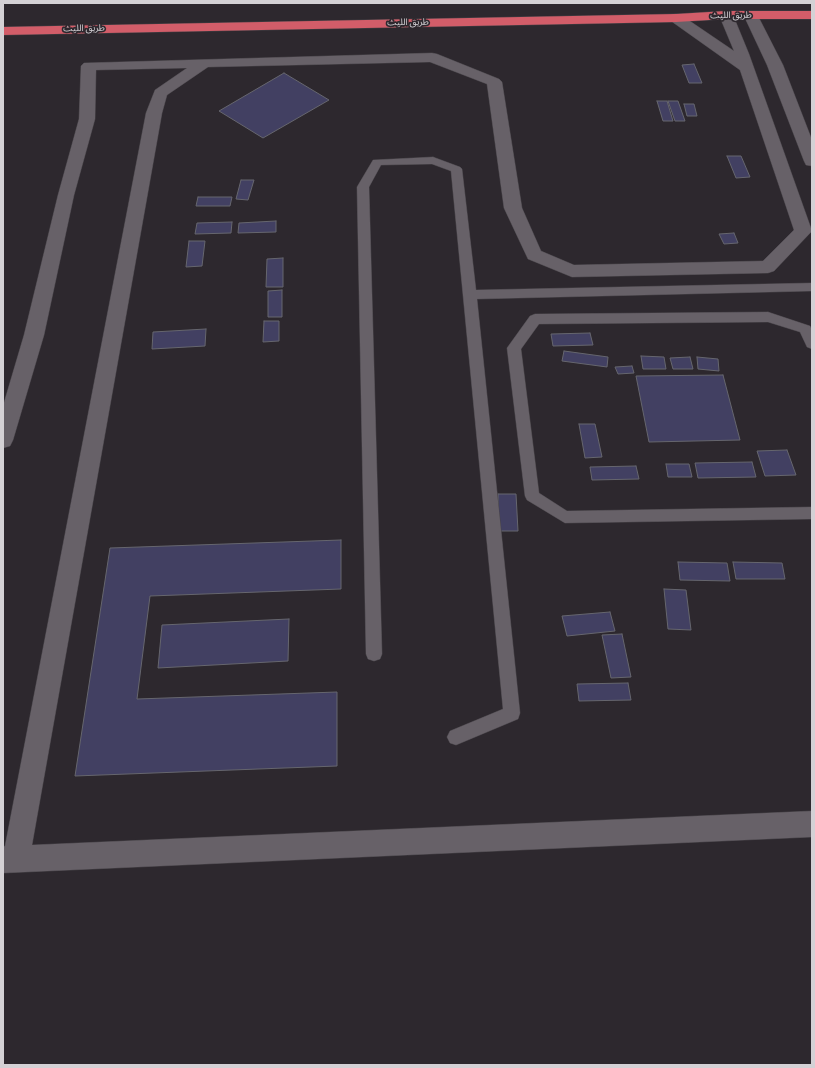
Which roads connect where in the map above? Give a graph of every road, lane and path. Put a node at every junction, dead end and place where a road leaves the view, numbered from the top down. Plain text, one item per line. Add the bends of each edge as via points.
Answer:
1 (726, 15) junction
2 (812, 15) edge
3 (751, 16) junction
4 (676, 18) junction
5 (3, 26) edge
6 (182, 28) junction
7 (3, 31) edge
8 (770, 53) junction
9 (744, 61) junction
10 (204, 63) junction
11 (812, 161) edge
12 (812, 287) edge
13 (470, 295) junction
14 (812, 344) edge
15 (3, 440) edge
16 (812, 513) edge
17 (374, 654) dead end
18 (456, 737) dead end
19 (812, 824) edge
20 (9, 860) edge

1 - 3 highway, طريق الليث
1 - 4 highway, طريق الليث
1 - 9 street
2 - 3 highway, طريق الليث
3 - 8 street
4 - 6 highway, طريق الليث
4 - 9 street
5 - 6 highway
6 - 7 highway, طريق الليث
8 - 9 street
8 - 11 street
9 - 10 street via 803,231 768,268 572,271 534,255 513,208 494,82 432,57
10 - 15 street via 89,66 87,119 66,195 34,335
10 - 20 street via 160,93 154,113
12 - 13 lane
13 - 17 lane via 456,169 433,160 377,162 363,187
13 - 18 lane via 512,713
14 - 16 lane via 806,329 768,317 535,319 514,348 532,496 565,517
19 - 20 street

